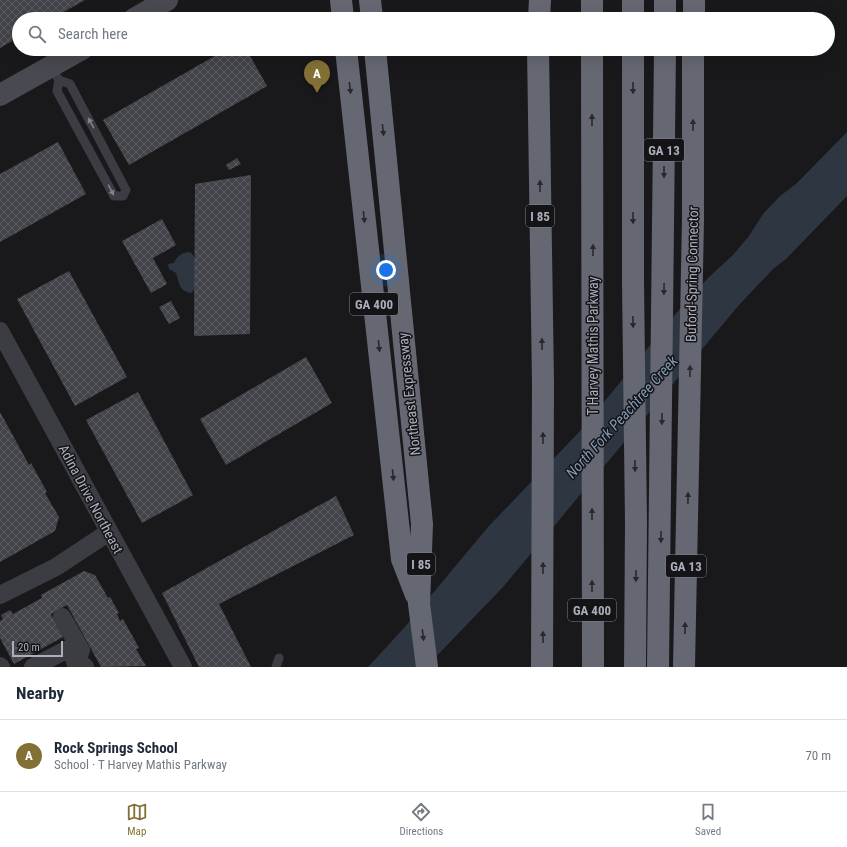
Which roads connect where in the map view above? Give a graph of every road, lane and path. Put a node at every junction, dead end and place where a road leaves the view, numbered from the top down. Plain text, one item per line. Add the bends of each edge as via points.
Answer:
1 (167, 0) edge
2 (341, 0) edge
3 (370, 0) edge
4 (540, 0) edge
5 (592, 0) edge
6 (633, 0) edge
7 (665, 0) edge
8 (694, 0) edge
9 (140, 10) edge
10 (342, 12) edge
11 (371, 12) edge
12 (539, 12) edge
13 (592, 12) edge
14 (633, 12) edge
15 (665, 12) edge
16 (694, 12) edge
17 (74, 56) edge
18 (347, 56) edge
19 (376, 56) edge
20 (538, 56) edge
21 (592, 56) edge
22 (633, 56) edge
23 (665, 56) edge
24 (693, 56) edge
25 (55, 74) junction
26 (0, 95) edge
27 (100, 140) junction
28 (88, 147) junction
29 (0, 331) edge
30 (109, 532) junction
31 (0, 595) edge
32 (419, 604) junction
33 (62, 617) dead end
34 (78, 664) edge
35 (178, 665) edge
36 (33, 667) edge
37 (427, 667) edge
38 (542, 667) edge
39 (593, 667) edge
40 (635, 667) edge
41 (658, 667) edge
42 (684, 667) edge

1 - 9 main road
2 - 10 highway
3 - 11 highway
4 - 12 highway
5 - 13 highway
6 - 14 highway
7 - 15 highway
8 - 16 highway
17 - 25 main road
18 -> 32 highway, GA 400 via 402,559
19 -> 32 highway, Northeast Expressway / I 85 via 422,524
38 -> 20 highway, I 85 via 543,383
39 -> 21 highway, T Harvey Mathis Parkway / GA 400
22 -> 40 highway
23 -> 41 highway, Buford-Spring Connector / GA 13 via 662,498
42 -> 24 highway, Buford-Spring Connector / GA 13 via 693,220
25 - 26 main road
27 -> 25 lane via 70,84
25 - 28 lane via 57,92
27 - 28 lane
28 -> 27 lane via 114,196 125,199 126,190
29 - 30 street, Adina Drive Northeast
30 - 31 street via 56,568
30 - 35 street, Adina Drive Northeast
32 -> 37 highway, Northeast Expressway / I 85
33 - 34 street via 81,650
34 - 36 street via 66,650

